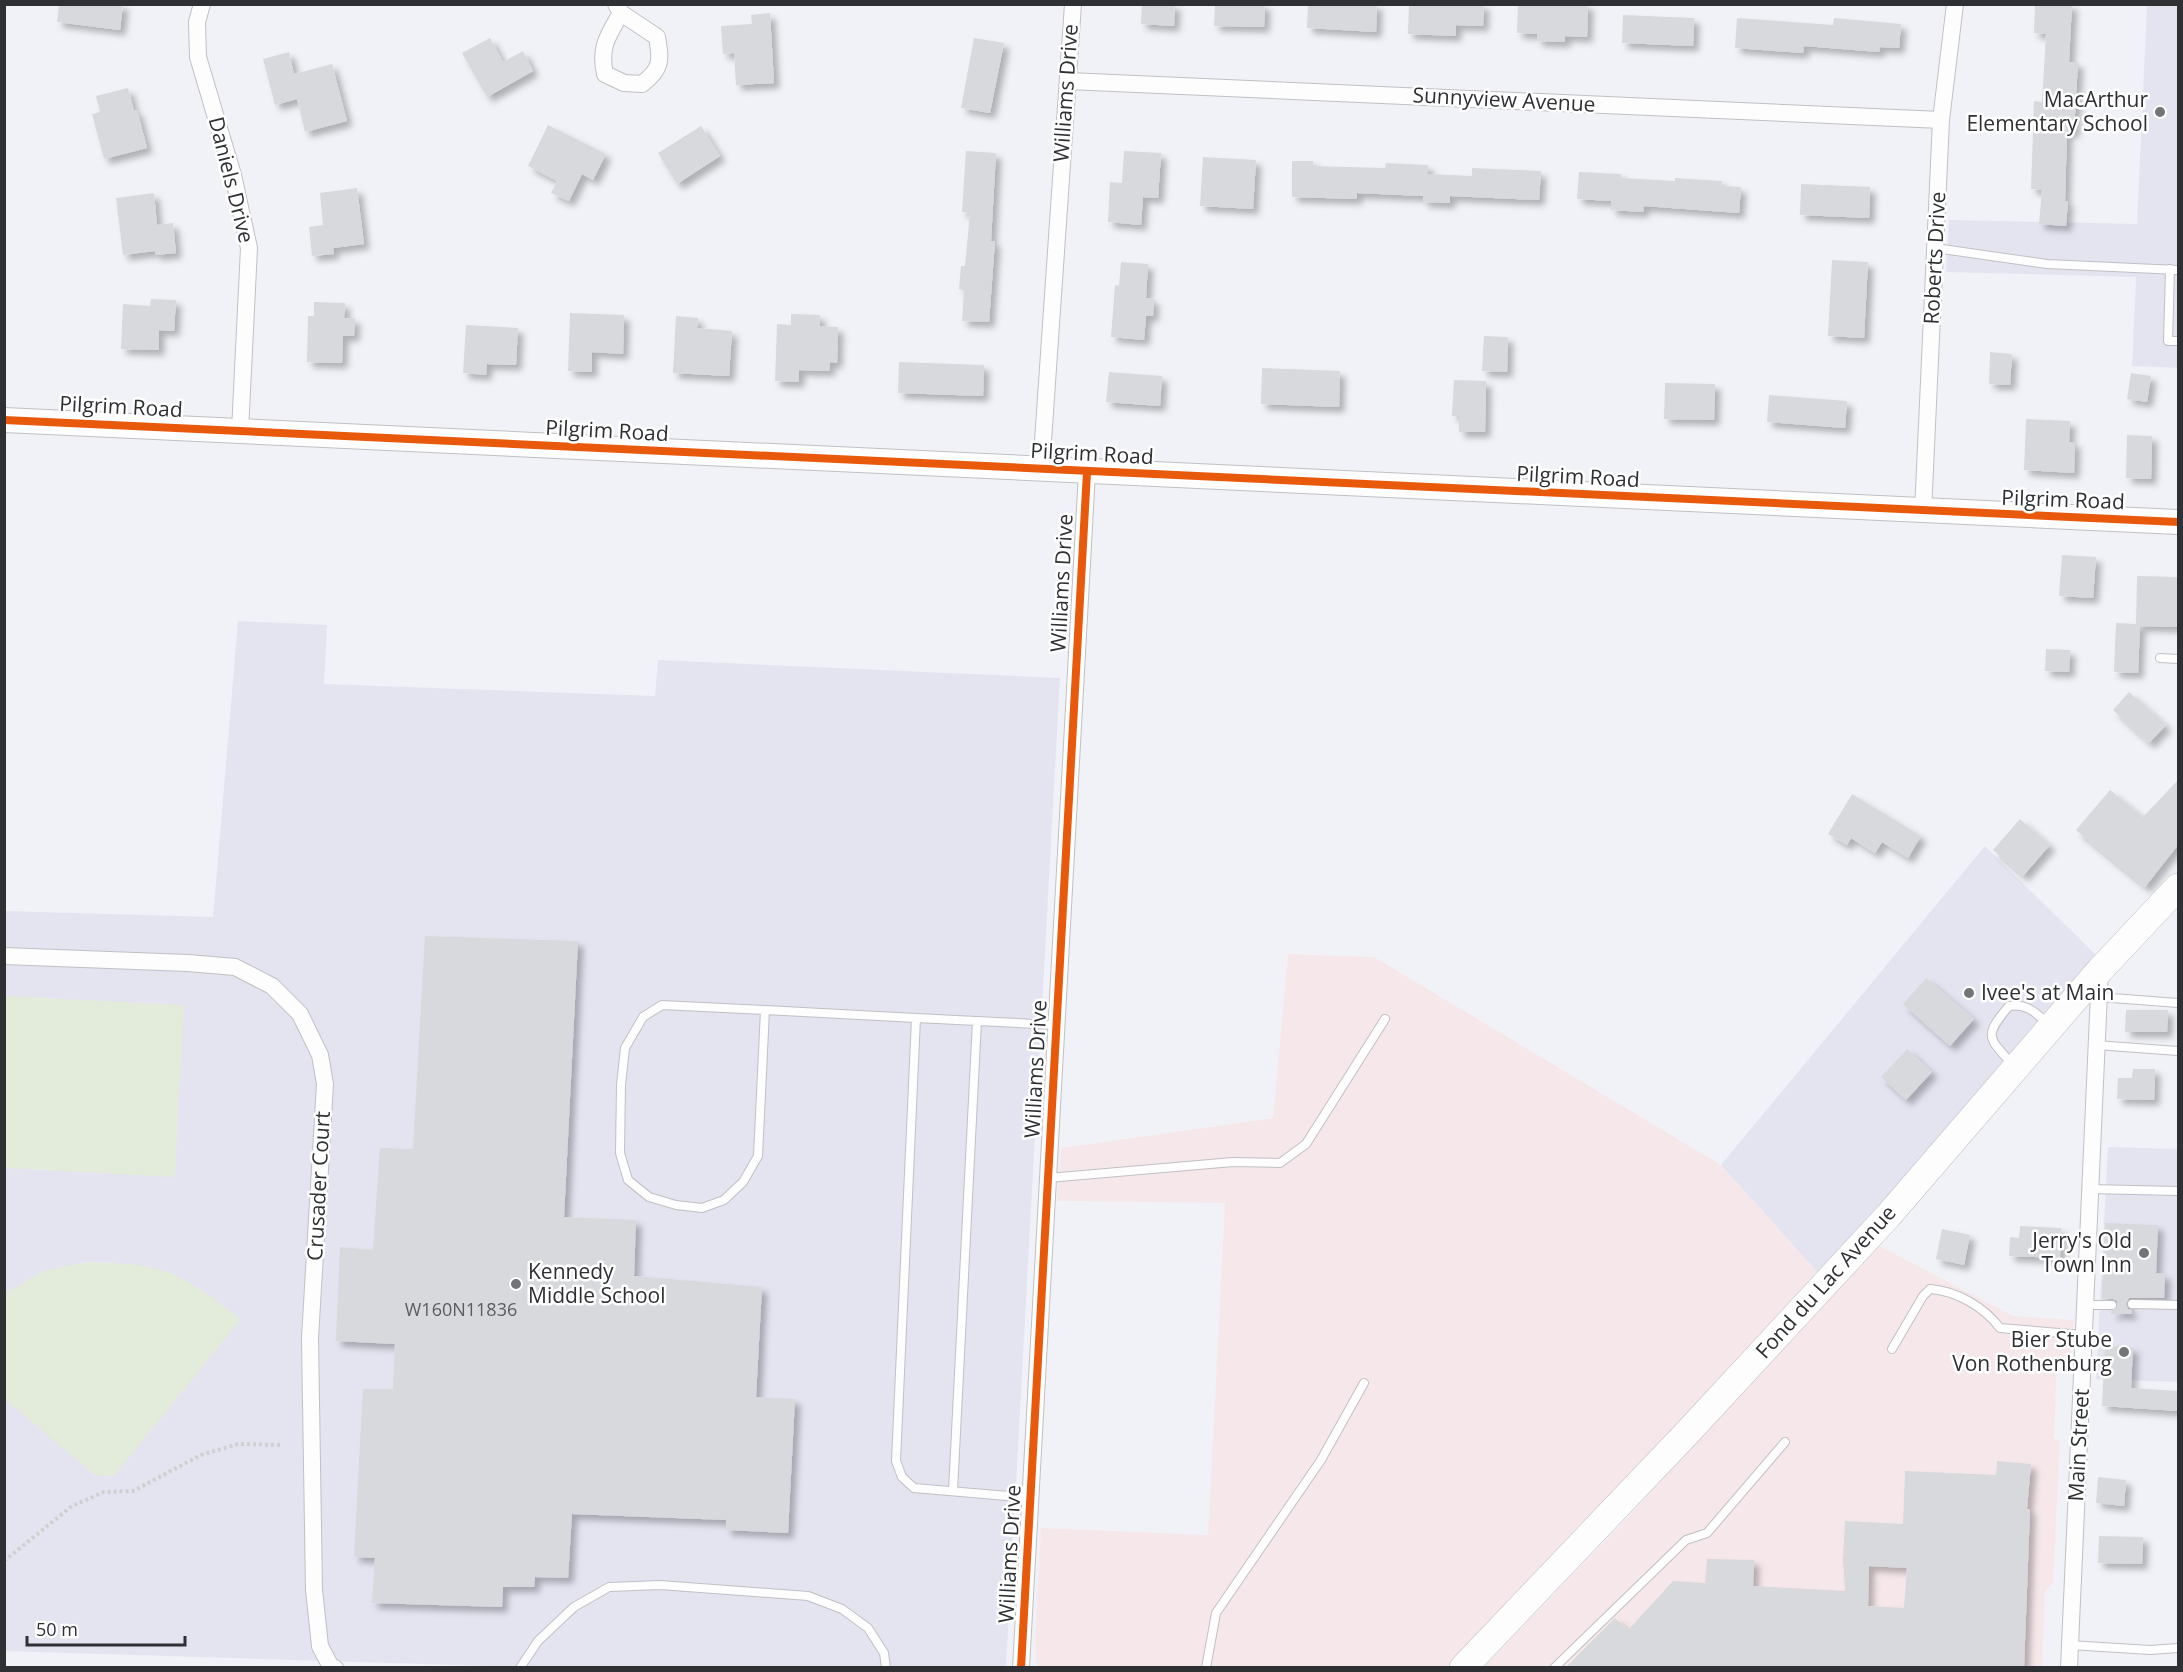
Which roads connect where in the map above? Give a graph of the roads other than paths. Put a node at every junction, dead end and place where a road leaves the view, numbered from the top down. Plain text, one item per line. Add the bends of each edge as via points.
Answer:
1 (202, 4) edge
2 (1073, 4) edge
3 (1955, 4) edge
4 (1068, 81) junction
5 (1941, 120) junction
6 (1935, 248) junction
7 (2174, 269) edge
8 (2178, 341) edge
9 (4, 420) edge
10 (240, 431) junction
11 (1041, 470) junction
12 (1087, 472) junction
13 (1923, 512) junction
14 (2178, 522) edge
15 (2160, 658) dead end
16 (2178, 659) edge
17 (2178, 887) edge
18 (4, 957) edge
19 (2100, 970) junction
20 (2099, 997) junction
21 (2178, 1003) edge
22 (765, 1010) junction
23 (916, 1018) junction
24 (1385, 1019) dead end
25 (977, 1021) junction
26 (1056, 1025) junction
27 (2051, 1026) junction
28 (2097, 1045) junction
29 (2178, 1051) edge
30 (2016, 1068) junction
31 (1048, 1178) junction
32 (2090, 1189) junction
33 (2178, 1191) edge
34 (2132, 1304) dead end
35 (2085, 1305) junction
36 (2112, 1305) dead end
37 (2178, 1305) edge
38 (2084, 1335) junction
39 (1892, 1349) dead end
40 (1364, 1383) dead end
41 (1785, 1442) dead end
42 (953, 1491) junction
43 (1031, 1498) junction
44 (2070, 1645) junction
45 (2178, 1648) edge
46 (335, 1668) edge
47 (520, 1668) edge
48 (886, 1668) edge
49 (1022, 1668) edge
50 (1206, 1668) edge
51 (1463, 1668) edge
52 (1554, 1668) edge
53 (2069, 1668) edge

1 - 10 street, Daniels Drive via 197,21 198,57 233,175 249,248
2 - 4 street, Williams Drive
3 - 5 street, Roberts Drive
4 - 5 street, Sunnyview Avenue
4 - 11 street, Williams Drive
5 - 6 street, Roberts Drive
6 - 7 lane via 2047,264
6 - 13 street, Roberts Drive
7 - 8 lane via 2168,341
9 - 10 street, Pilgrim Road
10 - 11 street, Pilgrim Road
11 - 12 street, Pilgrim Road
12 - 13 street, Pilgrim Road
12 - 26 street, Williams Drive
13 - 14 street, Pilgrim Road
15 - 16 lane
17 - 19 main road, Fond du Lac Avenue
18 - 46 street, Crusader Court via 235,967 272,986 300,1014 321,1055 325,1084 310,1338 314,1590 320,1646
19 - 20 street, Main Street
19 - 27 main road, Fond du Lac Avenue
20 - 21 lane
20 - 28 street, Main Street
22 - 22 lane via 662,1005 643,1017 625,1048 620,1153 628,1180 649,1197 702,1208 724,1200 743,1182 758,1156
22 - 23 lane
23 - 25 lane
23 - 42 lane via 896,1461 902,1478 914,1488
24 - 31 lane via 1306,1144 1280,1163 1233,1162
25 - 26 lane
25 - 42 lane
26 - 31 street, Williams Drive
27 - 30 main road, Fond du Lac Avenue
27 - 30 lane via 2029,1007 2018,1005 2009,1006 1993,1025 1990,1035 1994,1043
28 - 29 lane
28 - 32 street, Main Street
30 - 51 main road, Fond du Lac Avenue via 1688,1433
31 - 43 street, Williams Drive
32 - 33 lane
32 - 35 street, Main Street
34 - 37 lane
35 - 36 lane
35 - 38 street, Main Street
38 - 39 lane via 2000,1328 1992,1316 1962,1298 1930,1289
38 - 44 street, Main Street
40 - 50 lane via 1322,1460 1216,1613
41 - 52 lane via 1707,1533 1686,1540
42 - 43 lane
43 - 49 street, Williams Drive
44 - 45 lane
44 - 53 street, Main Street
47 - 48 lane via 538,1641 574,1607 609,1587 660,1585 808,1596 842,1609 868,1628 884,1653

